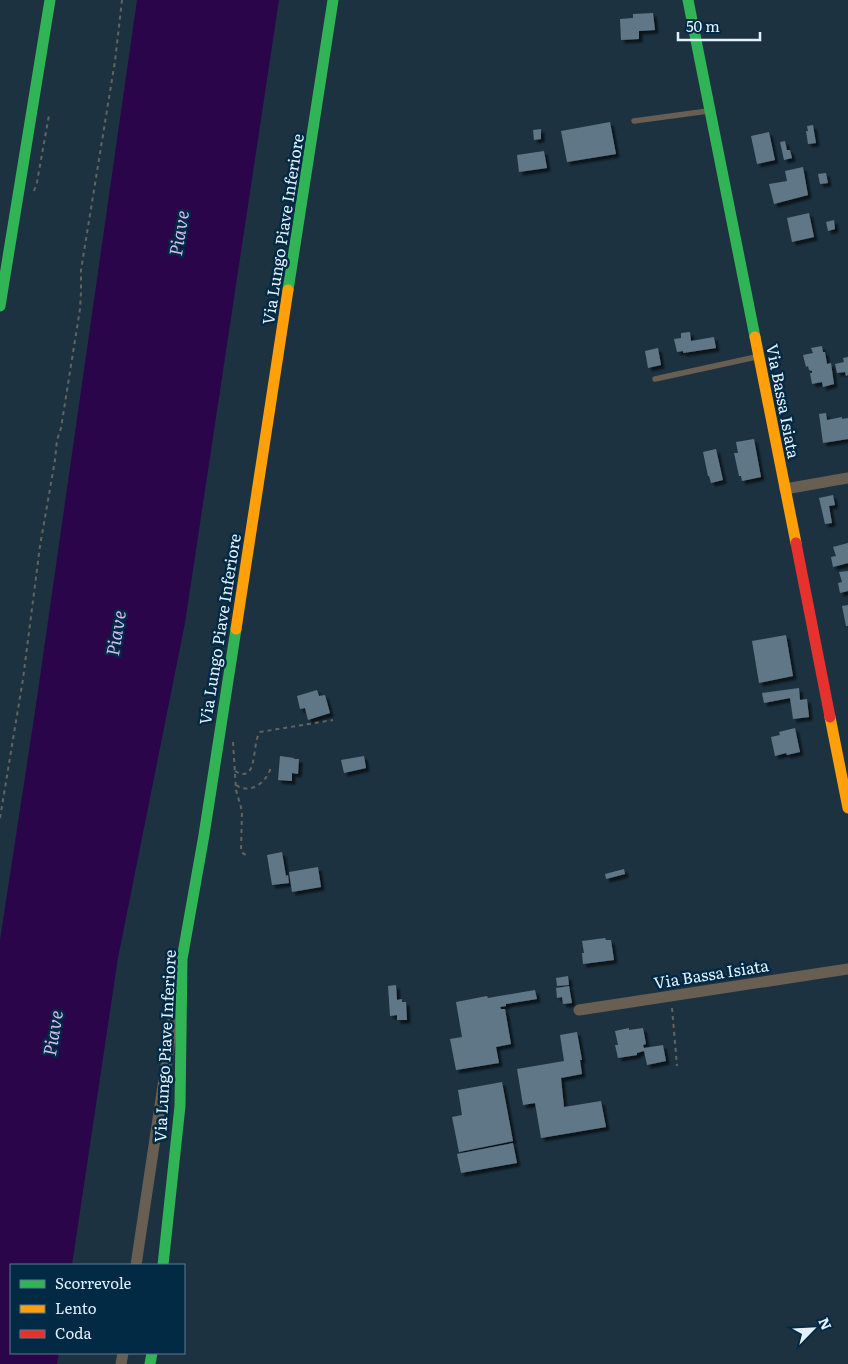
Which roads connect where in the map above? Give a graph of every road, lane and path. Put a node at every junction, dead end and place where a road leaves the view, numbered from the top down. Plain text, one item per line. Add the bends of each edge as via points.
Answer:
1 (50, 0) edge
2 (122, 0) edge
3 (334, 0) edge
4 (688, 0) edge
5 (710, 111) junction
6 (634, 121) dead end
7 (0, 306) edge
8 (758, 357) junction
9 (656, 379) dead end
10 (848, 478) edge
11 (785, 488) junction
12 (333, 720) dead end
13 (232, 739) dead end
14 (271, 766) dead end
15 (235, 771) junction
16 (236, 785) junction
17 (848, 808) edge
18 (0, 818) edge
19 (248, 855) dead end
20 (182, 960) junction
21 (848, 969) edge
22 (674, 995) junction
23 (579, 1010) dead end
24 (677, 1066) dead end
25 (136, 1264) edge
26 (164, 1264) edge

1 - 7 main road
2 - 18 path via 81,270 80,309
3 - 20 main road, Via Lungo Piave Inferiore
4 - 5 main road, Via Bassa Isiata
5 - 6 lane
5 - 8 main road, Via Bassa Isiata
8 - 9 lane
8 - 11 main road, Via Bassa Isiata
10 - 11 street
11 - 17 main road, Via Bassa Isiata
12 - 15 path via 260,732 250,771 241,775
13 - 15 path
14 - 16 path via 260,784 247,788
15 - 16 path
16 - 19 path via 242,811 241,851
20 - 25 street
20 - 26 main road, Via Lungo Piave Inferiore via 180,1106
21 - 22 street, Via Bassa Isiata
22 - 23 street, Via Bassa Isiata
22 - 24 path

